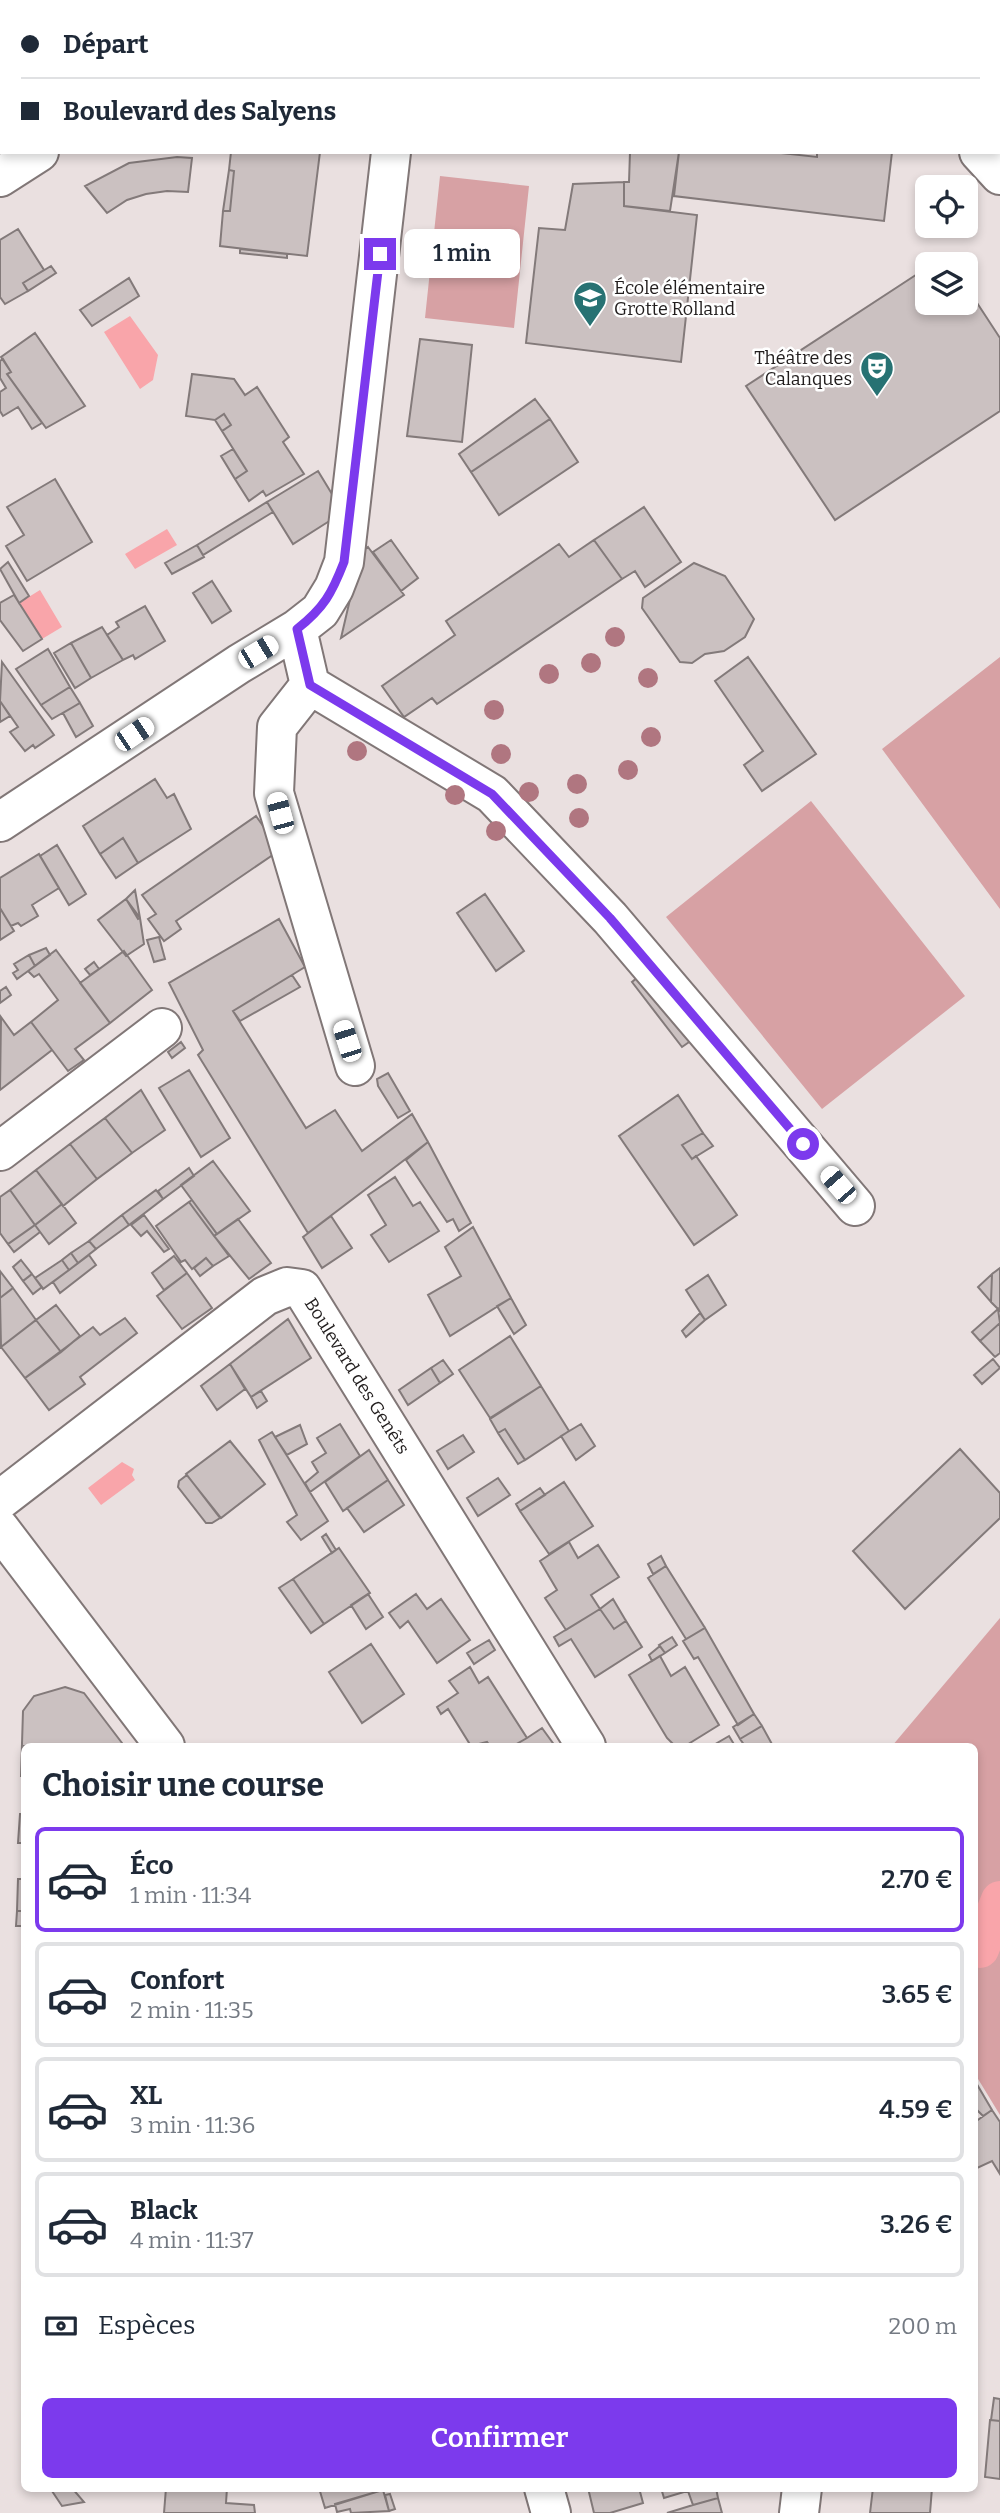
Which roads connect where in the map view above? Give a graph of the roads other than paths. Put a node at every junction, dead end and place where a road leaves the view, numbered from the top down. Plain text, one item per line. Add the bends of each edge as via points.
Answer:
1 (36, 154) edge
2 (391, 154) edge
3 (981, 154) edge
4 (1000, 175) edge
5 (0, 177) edge
6 (297, 629) junction
7 (310, 685) junction
8 (0, 822) edge
9 (162, 1028) dead end
10 (355, 1066) dead end
11 (0, 1151) edge
12 (855, 1206) dead end
13 (0, 1500) edge
14 (0, 1529) edge
15 (163, 1743) edge
16 (584, 1743) edge
17 (545, 2492) edge
18 (802, 2492) edge
19 (551, 2513) edge
20 (799, 2513) edge

1 - 5 street
2 - 6 street via 344,562 320,611
3 - 4 street
6 - 7 street
6 - 8 street
7 - 10 street via 277,727 274,793
7 - 12 street via 492,794 610,918
9 - 11 street
13 - 16 street, Boulevard des Genêts via 265,1296 286,1287 302,1289
14 - 15 street
17 - 19 street
18 - 20 street

